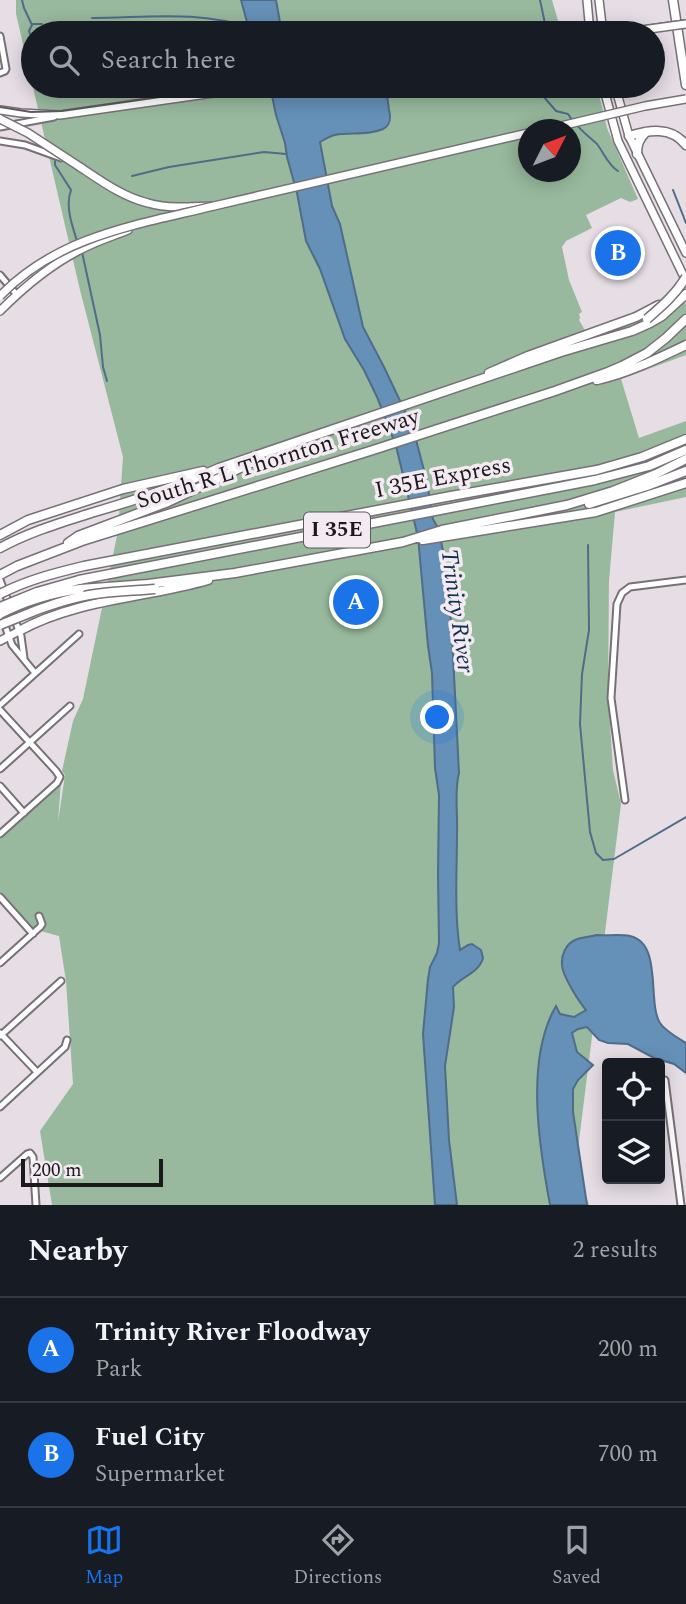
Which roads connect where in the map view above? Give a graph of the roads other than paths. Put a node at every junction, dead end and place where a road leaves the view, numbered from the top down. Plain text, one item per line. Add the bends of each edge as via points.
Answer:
1 (587, 0) edge
2 (599, 0) edge
3 (673, 0) edge
4 (589, 21) edge
5 (602, 21) edge
6 (686, 23) edge
7 (665, 26) edge
8 (0, 36) edge
9 (0, 72) edge
10 (686, 85) edge
11 (180, 98) edge
12 (607, 98) edge
13 (618, 98) edge
14 (686, 99) edge
15 (608, 102) junction
16 (0, 110) edge
17 (60, 115) junction
18 (0, 119) edge
19 (581, 121) edge
20 (0, 127) edge
21 (647, 131) junction
22 (518, 135) edge
23 (629, 136) junction
24 (0, 141) edge
25 (686, 145) edge
26 (637, 154) junction
27 (80, 167) junction
28 (214, 205) junction
29 (145, 223) junction
30 (686, 253) edge
31 (0, 275) edge
32 (685, 278) edge
33 (686, 294) edge
34 (17, 295) junction
35 (0, 296) edge
36 (0, 311) edge
37 (686, 319) edge
38 (632, 331) junction
39 (686, 345) edge
40 (469, 383) junction
41 (570, 386) junction
42 (354, 422) junction
43 (686, 439) edge
44 (686, 450) edge
45 (686, 459) edge
46 (219, 468) junction
47 (686, 471) edge
48 (686, 483) edge
49 (614, 494) junction
50 (2, 533) edge
51 (84, 537) junction
52 (403, 542) junction
53 (0, 548) edge
54 (235, 573) junction
55 (0, 575) edge
56 (0, 580) edge
57 (686, 580) edge
58 (201, 583) junction
59 (0, 594) edge
60 (0, 611) edge
61 (0, 625) edge
62 (19, 631) junction
63 (79, 634) dead end
64 (9, 636) junction
65 (0, 640) edge
66 (24, 658) junction
67 (35, 673) junction
68 (70, 706) dead end
69 (0, 708) edge
70 (30, 743) junction
71 (0, 769) edge
72 (0, 786) edge
73 (625, 800) dead end
74 (24, 813) junction
75 (0, 834) edge
76 (0, 897) edge
77 (39, 916) dead end
78 (33, 933) junction
79 (0, 963) edge
80 (61, 981) dead end
81 (1, 1035) edge
82 (67, 1040) dead end
83 (37, 1072) junction
84 (665, 1080) dead end
85 (0, 1107) edge
86 (0, 1178) edge
87 (36, 1205) edge
88 (681, 1205) edge

1 - 4 main road
2 - 5 main road
3 - 10 highway
6 - 7 main road, bridge
8 - 9 street via 6,69
11 - 17 main road
12 - 15 main road
13 - 23 main road
14 - 19 main road, bridge
15 - 23 main road via 617,124
15 - 32 main road via 618,141
16 - 17 main road
17 - 20 street
18 - 27 main road, bridge
21 - 23 highway
21 - 25 highway via 673,134
21 - 26 highway via 640,137
22 - 28 main road
23 - 26 main road
24 - 27 street, bridge via 45,151
26 - 30 main road
27 - 28 main road, bridge via 147,203
28 - 29 main road, bridge
29 - 34 main road, bridge via 78,250
29 - 35 main road, bridge via 60,251
31 - 34 street
32 - 38 highway, bridge via 665,304
32 - 40 highway, bridge via 682,289 655,308
33 - 38 highway via 662,316
34 - 36 main road
37 - 41 highway via 636,359
38 - 40 highway
39 - 41 highway via 613,377
40 - 42 highway
41 - 51 highway, South R L Thornton Freeway
42 - 46 highway
42 - 51 highway
43 - 59 highway, I 35E Express, bridge via 597,470 84,566
44 - 60 highway, I 35E, bridge via 649,466 595,480 79,580 37,592
45 - 49 highway
46 - 50 highway via 95,498
46 - 53 highway via 170,489 39,529
47 - 49 highway
48 - 52 highway via 596,512
49 - 52 highway via 571,509 492,520
51 - 55 highway, South R L Thornton Freeway
52 - 54 highway
54 - 58 highway
54 - 60 highway, bridge via 69,590
56 - 62 street
57 - 73 street via 630,587 617,604 612,712
58 - 61 highway, bridge via 88,595
58 - 62 highway via 70,610
60 - 64 street
62 - 64 main road
62 - 66 street
63 - 67 street
64 - 65 main road
64 - 66 street
66 - 67 street
67 - 69 street
68 - 70 street
69 - 70 street
70 - 71 street
70 - 74 street via 60,777
72 - 74 street
74 - 75 street
76 - 78 street
77 - 78 street via 42,924
78 - 79 street
80 - 81 street
81 - 83 street
82 - 83 street
83 - 85 street
84 - 88 street
86 - 87 street via 30,1153

